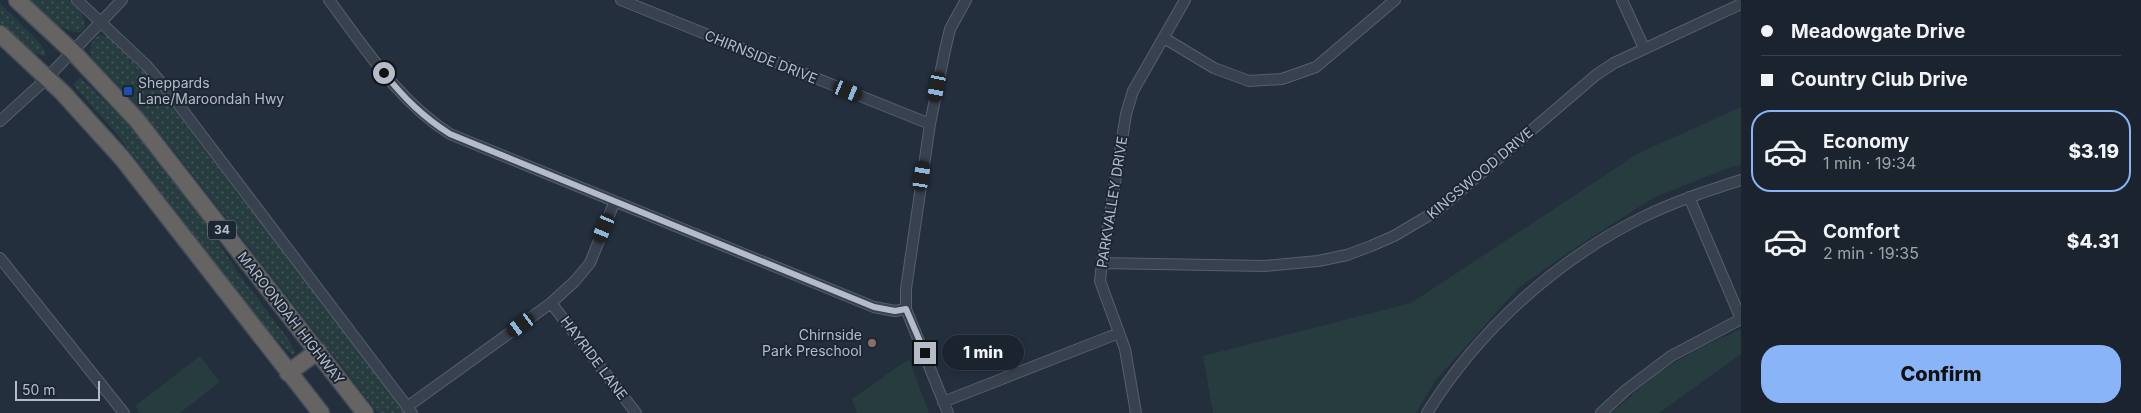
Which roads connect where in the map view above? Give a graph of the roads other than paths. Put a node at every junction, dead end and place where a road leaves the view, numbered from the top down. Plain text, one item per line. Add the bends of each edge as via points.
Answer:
1 (17, 0) edge
2 (77, 0) edge
3 (122, 0) edge
4 (329, 0) edge
5 (621, 0) edge
6 (966, 0) edge
7 (1185, 0) edge
8 (1395, 0) edge
9 (1622, 0) edge
10 (1741, 4) edge
11 (101, 23) junction
12 (0, 34) edge
13 (1164, 38) junction
14 (1644, 48) junction
15 (73, 52) junction
16 (48, 78) junction
17 (0, 121) edge
18 (930, 124) junction
19 (1741, 180) edge
20 (1689, 197) junction
21 (614, 203) junction
22 (0, 258) edge
23 (1102, 263) junction
24 (552, 303) junction
25 (906, 309) junction
26 (1741, 319) edge
27 (1119, 333) junction
28 (318, 351) junction
29 (288, 373) junction
30 (944, 402) junction
31 (410, 410) edge
32 (124, 413) edge
33 (320, 413) edge
34 (365, 413) edge
35 (636, 413) edge
36 (948, 413) edge
37 (1136, 413) edge
38 (1427, 413) edge
39 (1601, 413) edge

1 - 15 highway, MAROONDAH HIGHWAY / 34
2 - 11 street
3 - 11 street
4 - 21 street via 394,86 429,121 450,134
5 - 18 street, CHIRNSIDE DRIVE
6 - 18 street via 950,29
7 - 13 street, PARKVALLEY DRIVE
8 - 13 street via 1316,67 1282,79 1249,80 1214,68
9 - 14 street
10 - 14 street, KINGSWOOD DRIVE
11 - 15 street
11 - 31 street via 146,65 169,92
12 - 16 highway, 34
13 - 23 street, PARKVALLEY DRIVE via 1133,91 1126,114
14 - 23 street, KINGSWOOD DRIVE via 1596,74 1438,210 1371,246 1318,261 1264,266
15 - 16 street
15 - 28 highway, MAROONDAH HIGHWAY / 34 via 136,119
16 - 17 street
16 - 29 highway, 34 via 128,165
18 - 25 street via 907,270
19 - 20 street
20 - 26 street
20 - 38 street via 1609,235 1547,278 1492,329 1440,392
21 - 24 street via 590,263
21 - 25 street via 874,307 895,311
22 - 32 street
23 - 27 street, PARKVALLEY DRIVE via 1100,280
24 - 31 street
24 - 35 street, HAYRIDE LANE
25 - 30 street
26 - 39 street via 1671,356
27 - 30 street
27 - 37 street, PARKVALLEY DRIVE via 1127,357
28 - 29 highway
28 - 34 highway, MAROONDAH HIGHWAY / 34
29 - 33 highway, 34
30 - 36 street

